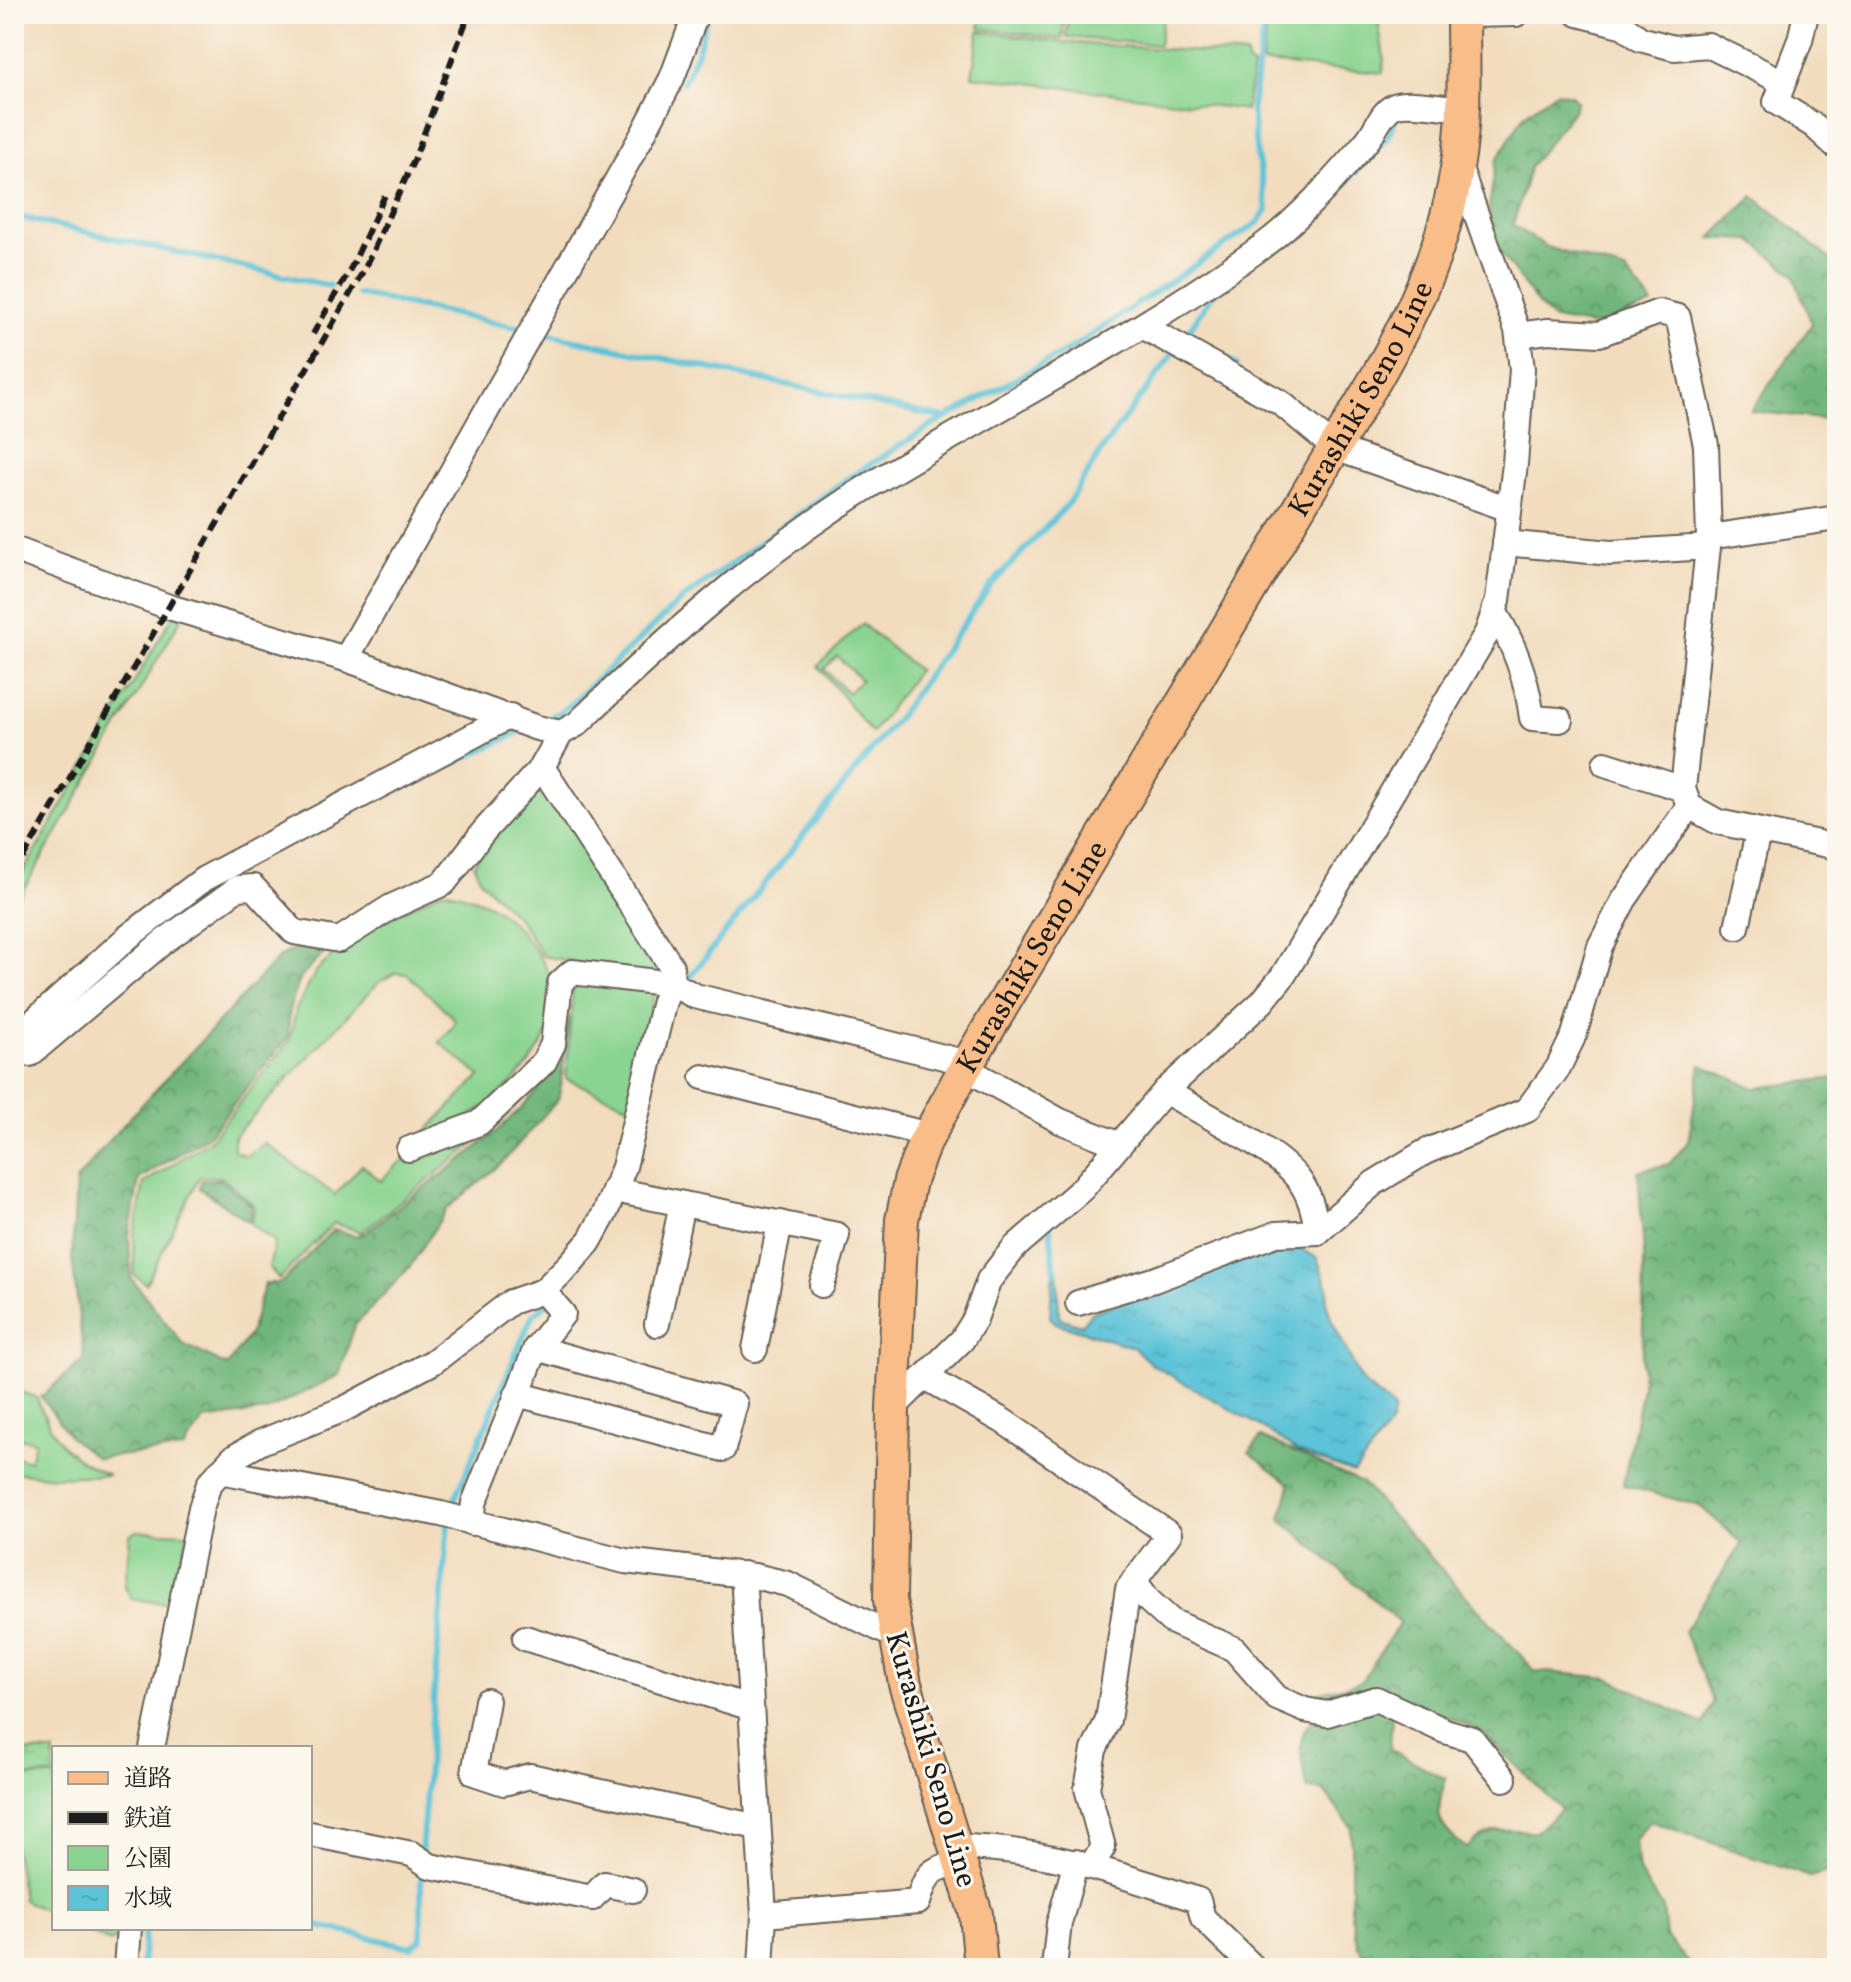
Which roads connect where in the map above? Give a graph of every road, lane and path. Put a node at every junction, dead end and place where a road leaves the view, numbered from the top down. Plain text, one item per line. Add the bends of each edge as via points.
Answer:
1 (696, 14) edge
2 (1463, 14) edge
3 (1516, 14) edge
4 (1578, 14) edge
5 (1806, 14) edge
6 (1626, 20) edge
7 (1781, 81) junction
8 (1463, 109) junction
9 (1837, 147) edge
10 (1458, 163) junction
11 (1144, 327) junction
12 (1518, 335) junction
13 (1335, 448) junction
14 (1509, 509) junction
15 (1837, 518) edge
16 (1708, 542) junction
17 (1505, 543) junction
18 (14, 549) edge
19 (1494, 611) junction
20 (346, 659) junction
21 (1560, 720) dead end
22 (524, 723) junction
23 (550, 754) junction
24 (1605, 764) dead end
25 (1686, 798) junction
26 (1758, 833) junction
27 (1837, 848) edge
28 (1737, 927) dead end
29 (678, 988) junction
30 (18, 1043) edge
31 (967, 1066) junction
32 (703, 1077) dead end
33 (1165, 1091) junction
34 (929, 1135) junction
35 (1117, 1144) junction
36 (409, 1149) dead end
37 (622, 1192) junction
38 (682, 1204) junction
39 (780, 1223) junction
40 (1318, 1232) junction
41 (822, 1285) dead end
42 (548, 1297) junction
43 (1078, 1303) dead end
44 (657, 1324) dead end
45 (536, 1348) junction
46 (755, 1349) dead end
47 (927, 1378) junction
48 (517, 1394) junction
49 (893, 1408) junction
50 (220, 1471) junction
51 (457, 1519) junction
52 (743, 1574) junction
53 (1134, 1580) junction
54 (894, 1636) junction
55 (525, 1638) dead end
56 (487, 1701) dead end
57 (749, 1707) junction
58 (152, 1746) edge
59 (1504, 1779) dead end
60 (757, 1827) junction
61 (312, 1834) edge
62 (957, 1855) junction
63 (1084, 1864) junction
64 (633, 1890) dead end
65 (764, 1915) junction
66 (129, 1930) edge
67 (126, 1968) edge
68 (761, 1968) edge
69 (981, 1968) edge
70 (1054, 1968) edge
71 (1254, 1968) edge

1 - 20 street via 642,136
2 - 3 street
2 - 8 main road, Kurashiki Seno Line
4 - 6 street
5 - 7 street
6 - 7 street via 1640,39 1674,48 1708,45
7 - 9 street via 1776,102
8 - 10 main road, Kurashiki Seno Line
8 - 11 street via 1397,105 1386,112 1323,191 1264,245
10 - 12 street
10 - 13 main road, Kurashiki Seno Line via 1443,233 1422,291
11 - 13 street via 1281,403
11 - 23 street via 870,486 661,644
12 - 14 street via 1522,369
12 - 16 street via 1599,334 1659,312 1678,317 1706,445
13 - 14 street
13 - 31 main road, Kurashiki Seno Line
14 - 17 street
15 - 16 street
16 - 17 street via 1611,553
16 - 25 street
17 - 19 street
18 - 20 street via 165,604
19 - 21 street via 1528,684 1532,718
19 - 33 street via 1472,662 1283,976
20 - 22 street
22 - 23 street
22 - 30 street via 204,879 128,937
23 - 29 street via 671,966
23 - 30 street via 444,883 400,902 339,940 294,932 253,887 238,888 163,942 30,1054
24 - 25 street
25 - 26 street via 1718,822
25 - 40 street via 1624,900 1595,959 1574,1035 1527,1110 1425,1152 1374,1183
26 - 27 street
26 - 28 street
29 - 31 street
29 - 36 street via 580,971 565,976 558,990 553,1044 544,1062 479,1123
29 - 37 street
31 - 34 main road, Kurashiki Seno Line
31 - 35 street via 1060,1121
32 - 34 street
33 - 35 street
33 - 40 street via 1277,1159 1311,1200
34 - 49 main road, Kurashiki Seno Line via 910,1181 902,1220
35 - 47 street via 1082,1189 999,1266 962,1340
37 - 38 street
37 - 42 street
38 - 39 street
38 - 44 street
39 - 41 street via 837,1235
39 - 46 street
40 - 43 street via 1276,1234
42 - 45 street via 563,1314
42 - 50 street via 511,1302 433,1362 344,1409 261,1442
45 - 48 street
45 - 48 street via 735,1404 723,1449
47 - 49 street
47 - 53 street via 1003,1421 1169,1534
48 - 51 street via 474,1503
49 - 54 main road, Kurashiki Seno Line
50 - 51 street
50 - 58 street via 201,1508
51 - 52 street via 625,1561
52 - 54 street via 788,1584
52 - 57 street
53 - 59 street via 1171,1621 1234,1649 1277,1698 1327,1714 1376,1699 1472,1739
53 - 63 street via 1128,1589 1108,1720 1094,1750 1087,1788 1103,1847
54 - 62 main road, Kurashiki Seno Line
55 - 57 street
56 - 60 street via 474,1773 504,1783 530,1776
57 - 60 street
60 - 65 street
61 - 64 street via 592,1898 605,1884
62 - 63 street via 993,1847
62 - 65 street via 926,1876 918,1902
62 - 69 main road, Kurashiki Seno Line via 976,1914
63 - 70 street via 1059,1923
63 - 71 street via 1198,1900 1203,1918
65 - 68 street
66 - 67 street

